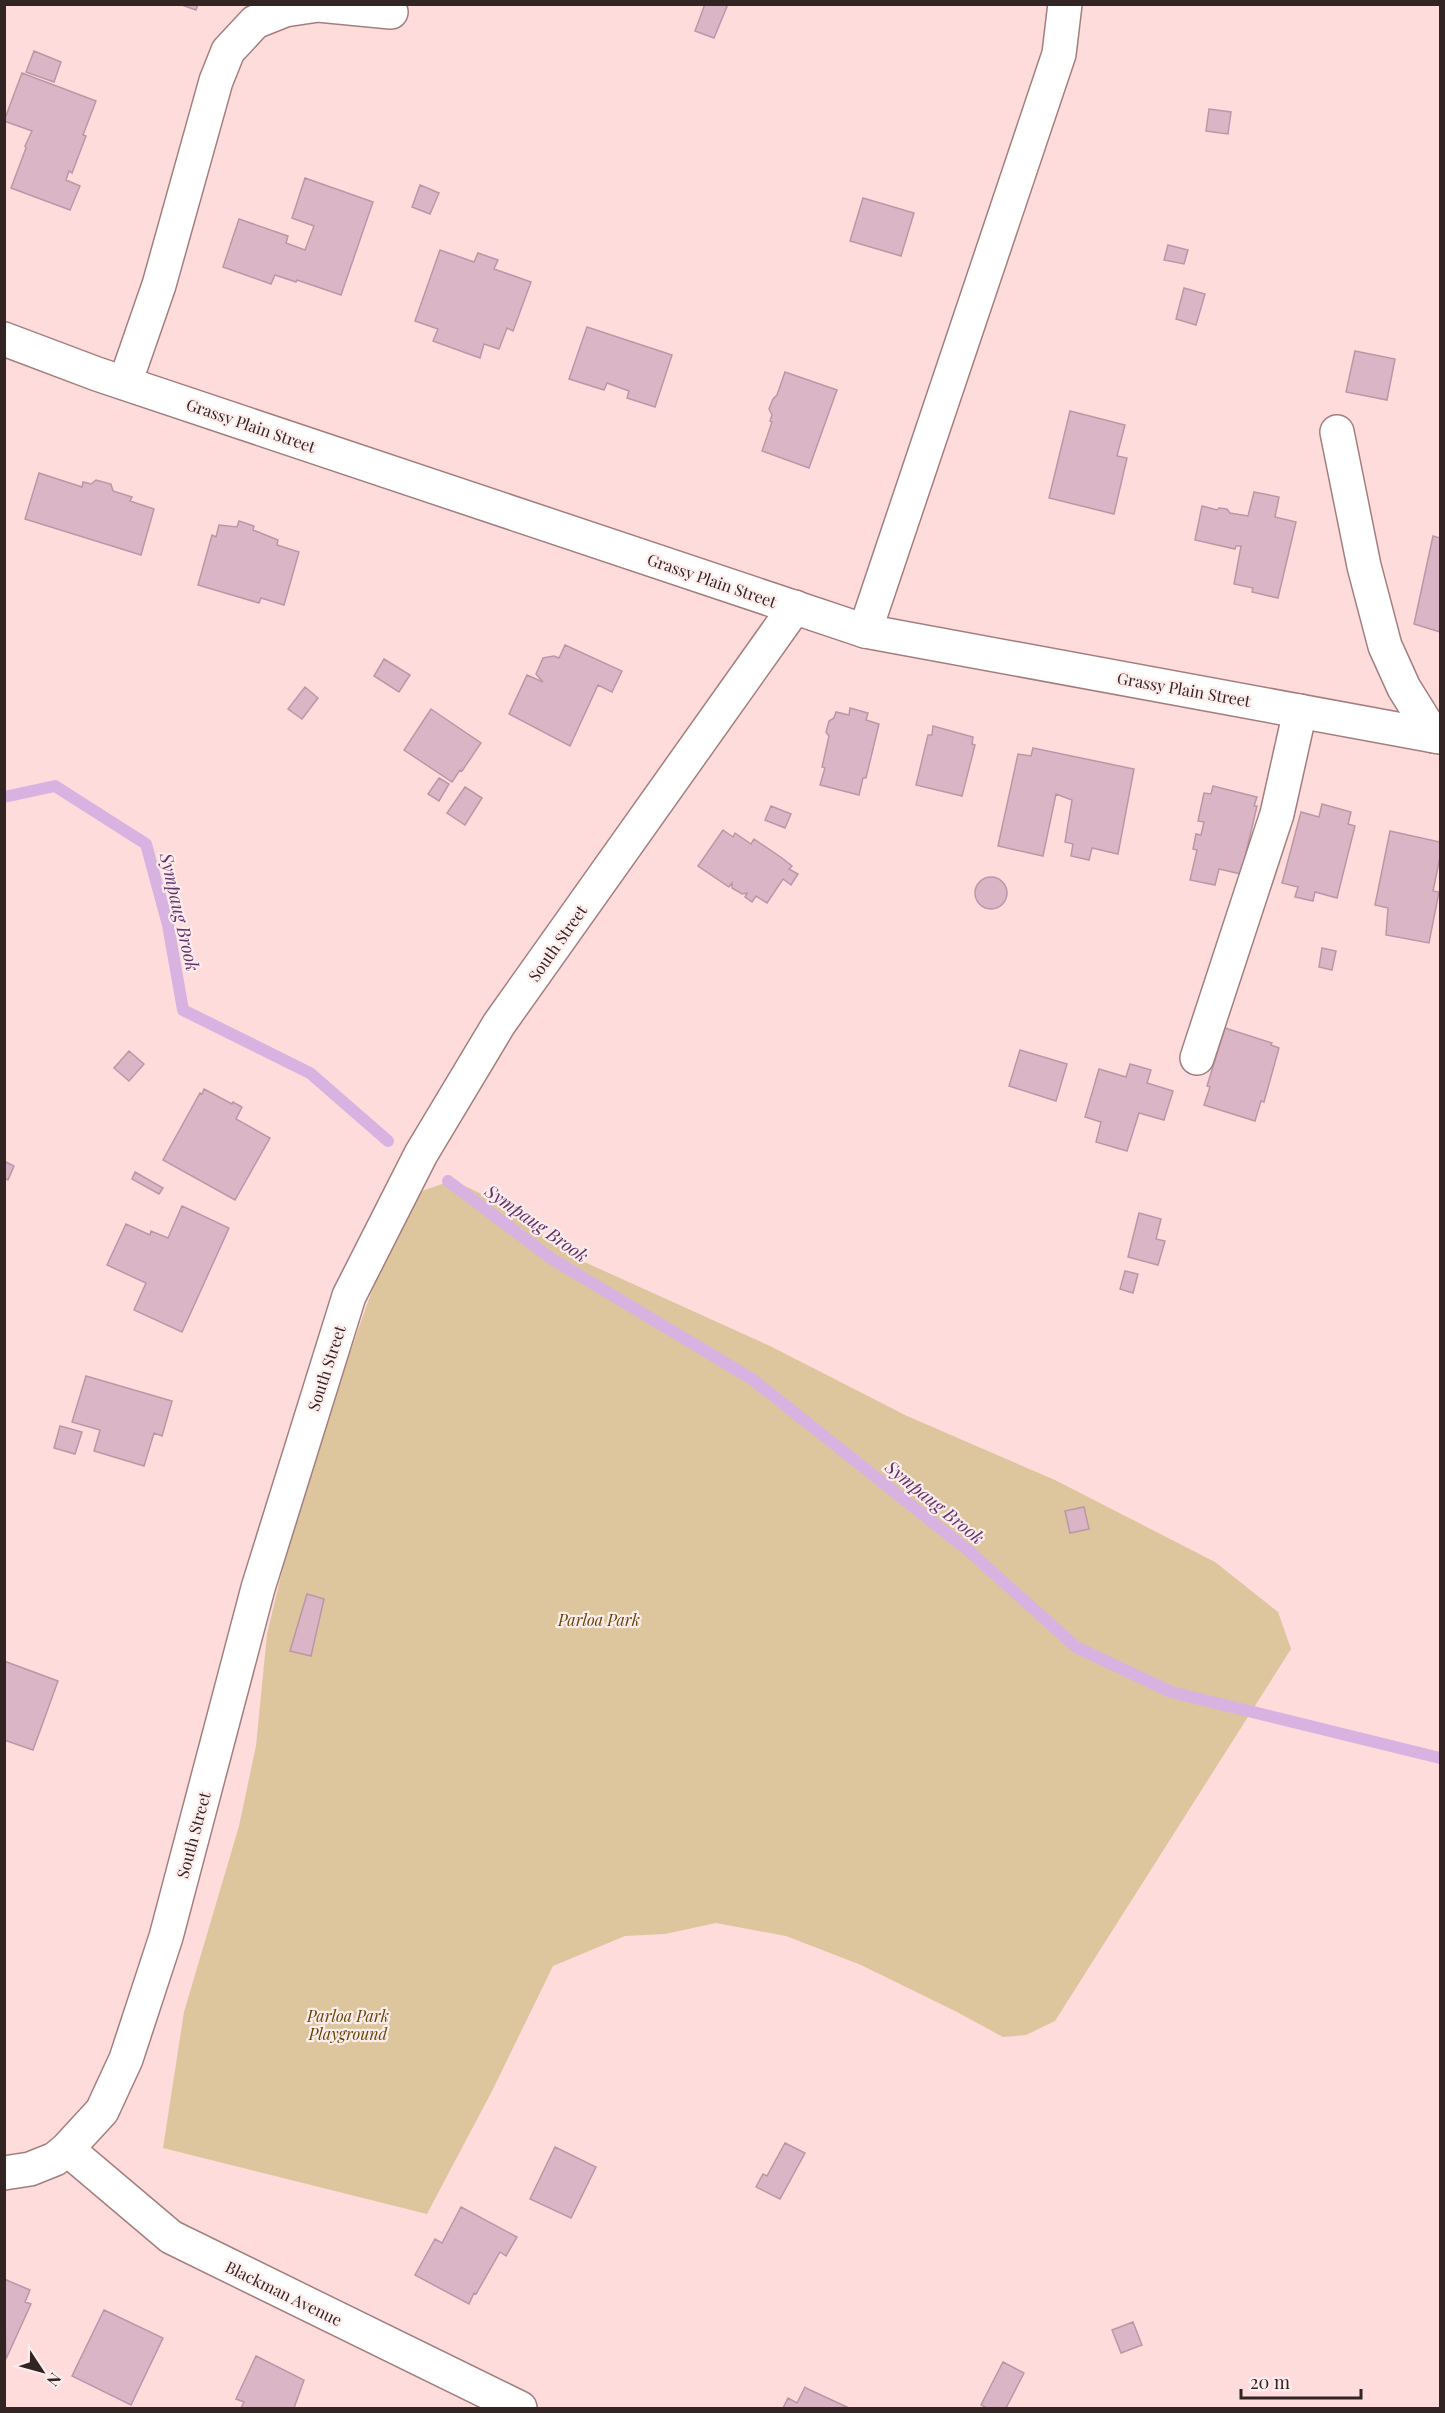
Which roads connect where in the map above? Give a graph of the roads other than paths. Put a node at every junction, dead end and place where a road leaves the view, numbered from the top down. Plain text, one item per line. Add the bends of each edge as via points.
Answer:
1 (1065, 4) edge
2 (392, 12) dead end
3 (4, 339) edge
4 (124, 383) junction
5 (1337, 432) dead end
6 (795, 607) junction
7 (865, 630) junction
8 (1300, 711) junction
9 (1437, 737) edge
10 (1197, 1058) dead end
11 (67, 2149) junction
12 (4, 2173) edge
13 (519, 2409) edge

1 - 7 street via 1059,54
2 - 4 street via 318,5 285,10 255,22 228,51 216,81 159,285
3 - 4 street, Grassy Plain Street
4 - 6 street, Grassy Plain Street
5 - 9 street via 1384,645 1404,688
6 - 7 street, Grassy Plain Street
6 - 11 street, South Street via 499,1024 422,1154 349,1296 258,1588 166,1937 126,2059 102,2111
7 - 8 street, Grassy Plain Street
8 - 9 street, Grassy Plain Street
8 - 10 street via 1277,814
11 - 12 street, South Street via 55,2159 30,2169
11 - 13 street, Blackman Avenue via 171,2237

